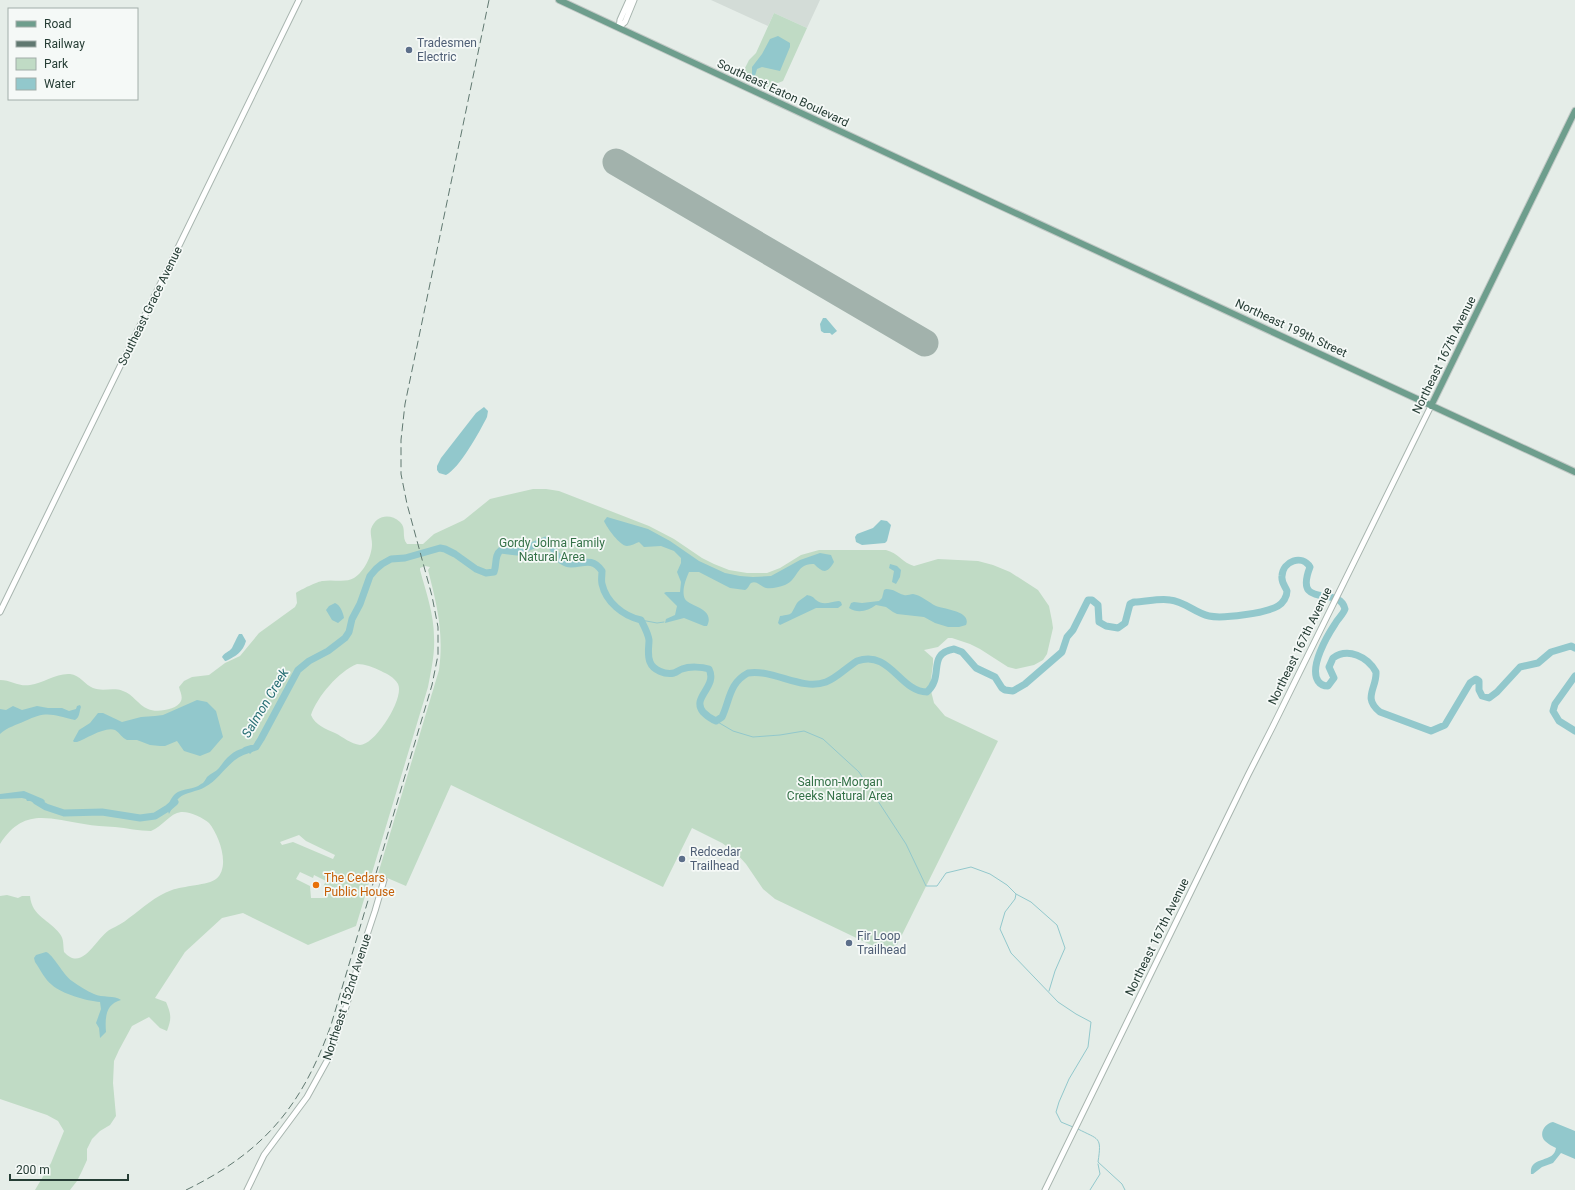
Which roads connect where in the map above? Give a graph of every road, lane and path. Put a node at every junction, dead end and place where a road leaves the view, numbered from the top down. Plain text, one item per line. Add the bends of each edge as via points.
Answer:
1 (299, 0) edge
2 (559, 0) edge
3 (629, 0) edge
4 (634, 0) edge
5 (619, 27) junction
6 (1575, 111) edge
7 (998, 205) joint
8 (1431, 406) junction
9 (1575, 472) edge
10 (0, 612) edge
11 (384, 880) dead end
12 (247, 1190) edge
13 (1045, 1190) edge

1 - 10 street, Southeast Grace Avenue
2 - 5 main road, Southeast Eaton Boulevard
3 - 5 street
4 - 5 street via 625,22
5 - 7 main road, Southeast Eaton Boulevard
6 - 8 main road, Northeast 167th Avenue
7 - 8 main road, Northeast 199th Street
8 - 9 main road, Northeast 199th Street
8 - 13 street, Northeast 167th Avenue
11 - 12 street, Northeast 152nd Avenue via 328,1059 308,1095 264,1155

